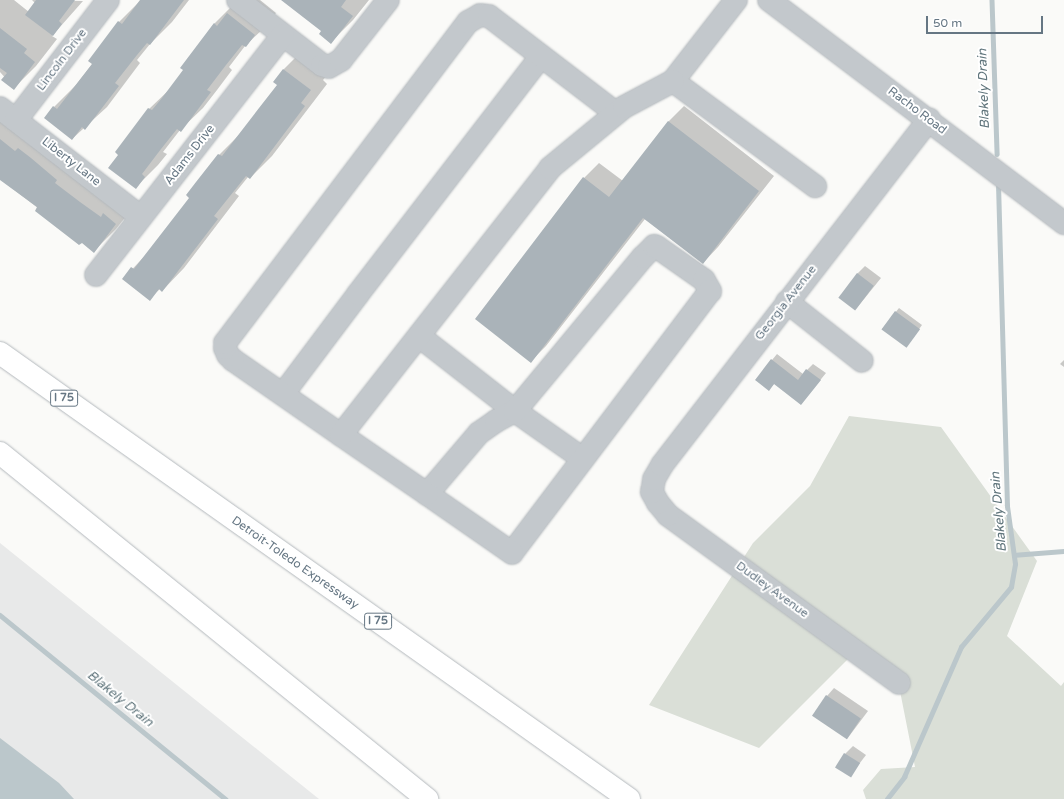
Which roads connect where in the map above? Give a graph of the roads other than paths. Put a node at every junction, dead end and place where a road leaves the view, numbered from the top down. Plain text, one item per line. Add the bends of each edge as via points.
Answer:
1 (108, 0) edge
2 (238, 0) edge
3 (388, 0) edge
4 (736, 0) edge
5 (769, 0) edge
6 (283, 34) junction
7 (541, 56) junction
8 (673, 81) junction
9 (8, 114) edge
10 (616, 114) junction
11 (929, 119) junction
12 (815, 186) dead end
13 (142, 217) junction
14 (1064, 223) edge
15 (96, 275) dead end
16 (787, 302) junction
17 (419, 336) junction
18 (0, 353) edge
19 (862, 361) dead end
20 (283, 394) junction
21 (515, 411) junction
22 (342, 435) junction
23 (0, 453) edge
24 (583, 459) junction
25 (652, 492) joint
26 (427, 494) junction
27 (898, 683) dead end
28 (427, 799) edge
29 (629, 799) edge

1 - 9 street, Lincoln Drive
2 - 6 street
3 - 6 street via 341,60 329,67 322,65
4 - 8 street
5 - 11 street, Racho Road
6 - 13 street, Adams Drive
7 - 10 street
7 - 20 street
7 - 20 street via 489,16 480,15 468,22 225,343 225,348 233,360
8 - 10 street via 624,107
8 - 12 street
9 - 13 street, Liberty Lane
10 - 17 street via 550,168
11 - 14 street, Racho Road
11 - 16 street, Georgia Avenue
13 - 15 street, Adams Drive
16 - 19 street
16 - 25 street, Georgia Avenue via 662,465 654,479
17 - 21 street
17 - 22 street
18 - 29 highway, Detroit-Toledo Expressway / I 75
20 - 22 street
21 - 24 street
21 - 24 street via 643,257 654,246 663,251 704,280 710,291
21 - 26 street via 479,433
22 - 26 street
23 - 28 highway
24 - 26 street via 512,552
25 - 27 street, Dudley Avenue via 668,515

